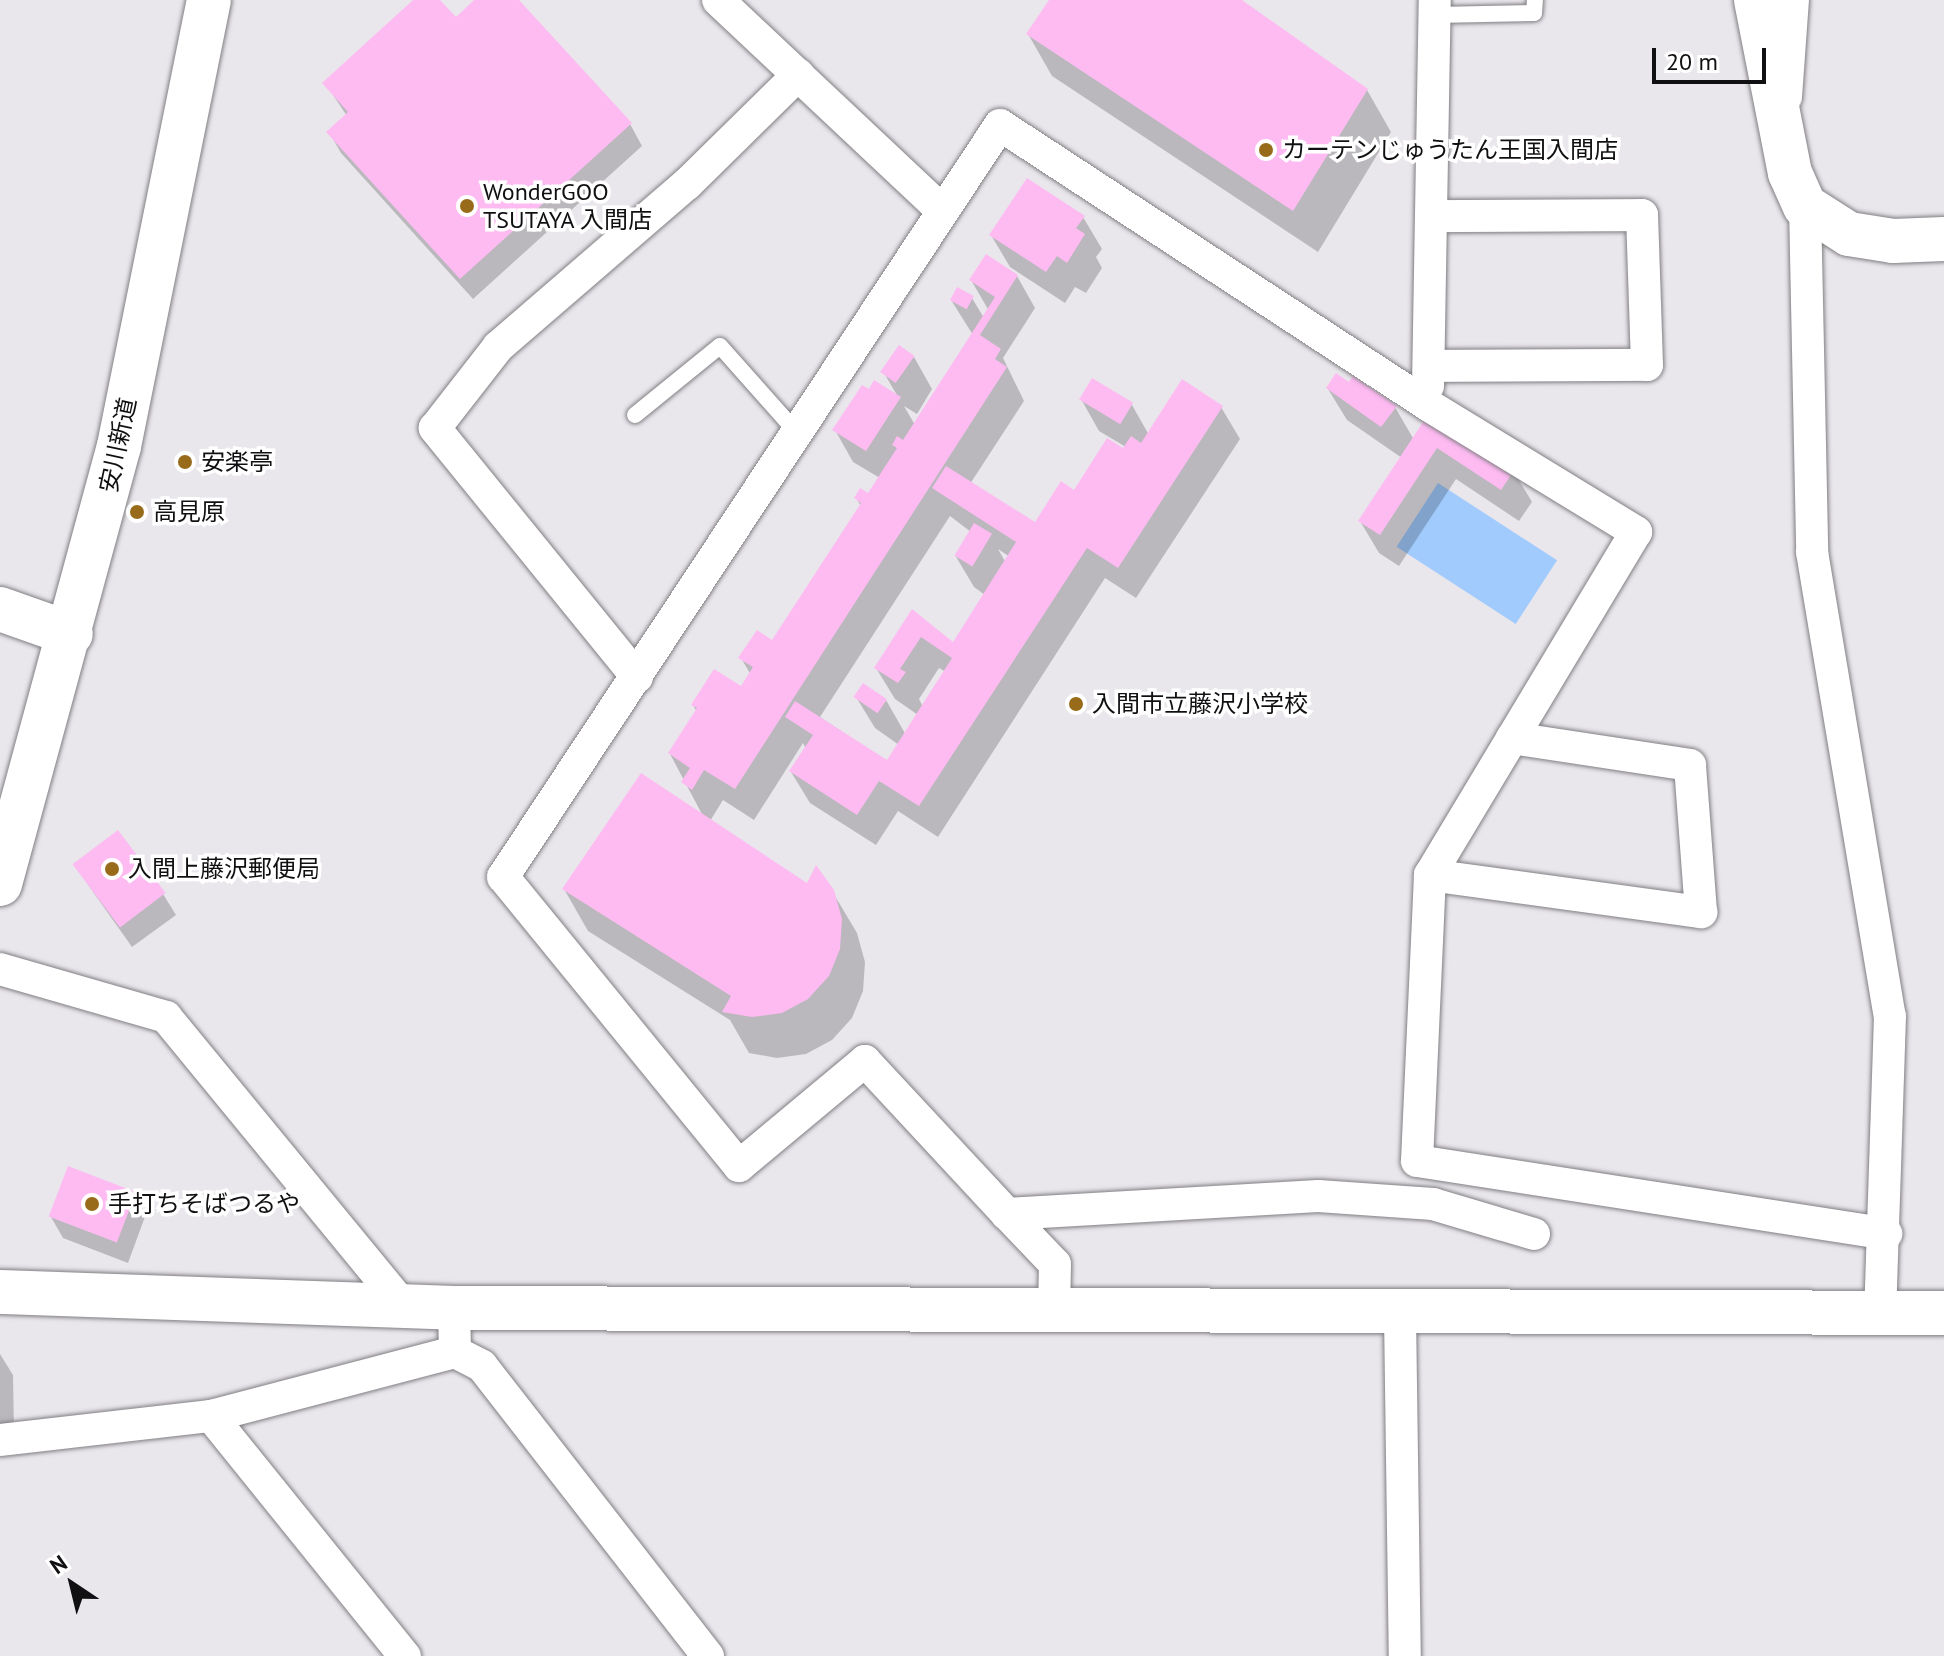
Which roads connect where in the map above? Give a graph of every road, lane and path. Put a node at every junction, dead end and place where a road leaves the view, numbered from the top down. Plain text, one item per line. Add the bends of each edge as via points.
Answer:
1 (209, 0) edge
2 (718, 0) edge
3 (1535, 0) edge
4 (1756, 0) edge
5 (1793, 0) edge
6 (1435, 8) edge
7 (798, 75) junction
8 (1784, 137) junction
9 (1805, 206) junction
10 (943, 211) junction
11 (1431, 216) junction
12 (1944, 239) edge
13 (1429, 366) junction
14 (1428, 405) junction
15 (635, 415) dead end
16 (798, 434) junction
17 (0, 609) edge
18 (71, 634) junction
19 (637, 677) junction
20 (1512, 738) junction
21 (1430, 875) junction
22 (0, 884) edge
23 (0, 969) edge
24 (1007, 1214) junction
25 (1534, 1234) dead end
26 (1886, 1234) junction
27 (0, 1292) edge
28 (401, 1303) junction
29 (454, 1308) junction
30 (1054, 1311) junction
31 (1880, 1313) junction
32 (1944, 1313) edge
33 (1400, 1314) junction
34 (455, 1352) junction
35 (211, 1416) junction
36 (0, 1440) edge
37 (405, 1656) edge
38 (708, 1656) edge
39 (1405, 1656) edge

1 - 18 street, 安川新道 via 119,446
2 - 7 street
3 - 6 lane via 1534,13
4 - 8 street
5 - 8 street
6 - 11 street
7 - 10 street
7 - 19 street via 687,184 498,347 435,428
8 - 9 street via 1790,173
9 - 12 street via 1849,234 1893,241
9 - 26 street via 1812,552 1890,1016
10 - 14 street via 1000,125
10 - 16 street
11 - 13 street
11 - 13 street via 1642,215 1647,365
13 - 14 street
14 - 20 street via 1636,532
15 - 16 lane via 720,346
16 - 19 street
17 - 18 street
18 - 22 street, 安川新道
19 - 24 street via 503,877 739,1166 865,1061
20 - 21 street
20 - 21 street via 1690,765 1701,912
21 - 26 street via 1417,1161
23 - 28 street via 166,1017
24 - 25 street via 1318,1196 1433,1204
24 - 30 street via 1055,1264
26 - 31 street
27 - 28 street
28 - 29 street
29 - 30 street
29 - 34 street
30 - 33 street
31 - 32 street
31 - 33 street
33 - 39 street
34 - 35 street
34 - 38 street via 482,1366
35 - 36 street
35 - 37 street

